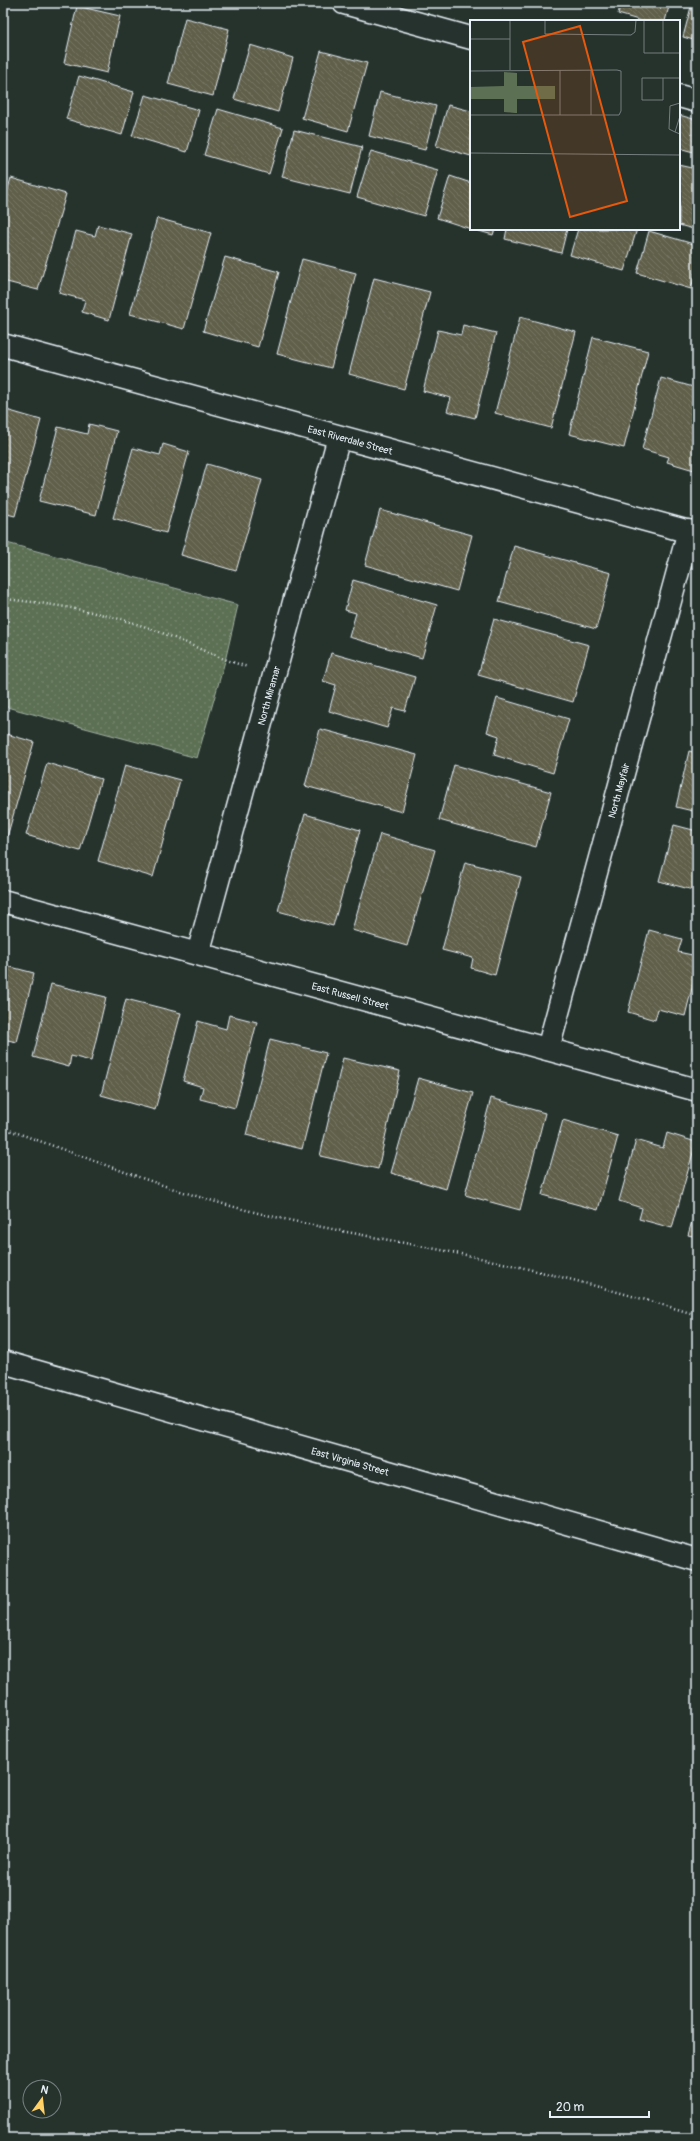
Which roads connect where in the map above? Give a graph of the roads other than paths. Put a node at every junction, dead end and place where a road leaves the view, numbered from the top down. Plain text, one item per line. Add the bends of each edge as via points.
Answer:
1 (344, 3) edge
2 (470, 38) edge
3 (680, 96) edge
4 (697, 101) edge
5 (3, 345) edge
6 (339, 436) junction
7 (693, 532) edge
8 (3, 901) edge
9 (198, 954) junction
10 (548, 1049) junction
11 (697, 1090) edge
12 (3, 1362) edge
13 (697, 1560) edge

1 - 2 street
3 - 4 street
5 - 6 street, East Riverdale Street
6 - 7 street, East Riverdale Street
6 - 9 street, North Miramar
7 - 10 street, North Mayfair
8 - 9 street, East Russell Street
9 - 10 street, East Russell Street
10 - 11 street, East Russell Street
12 - 13 street, East Virginia Street

